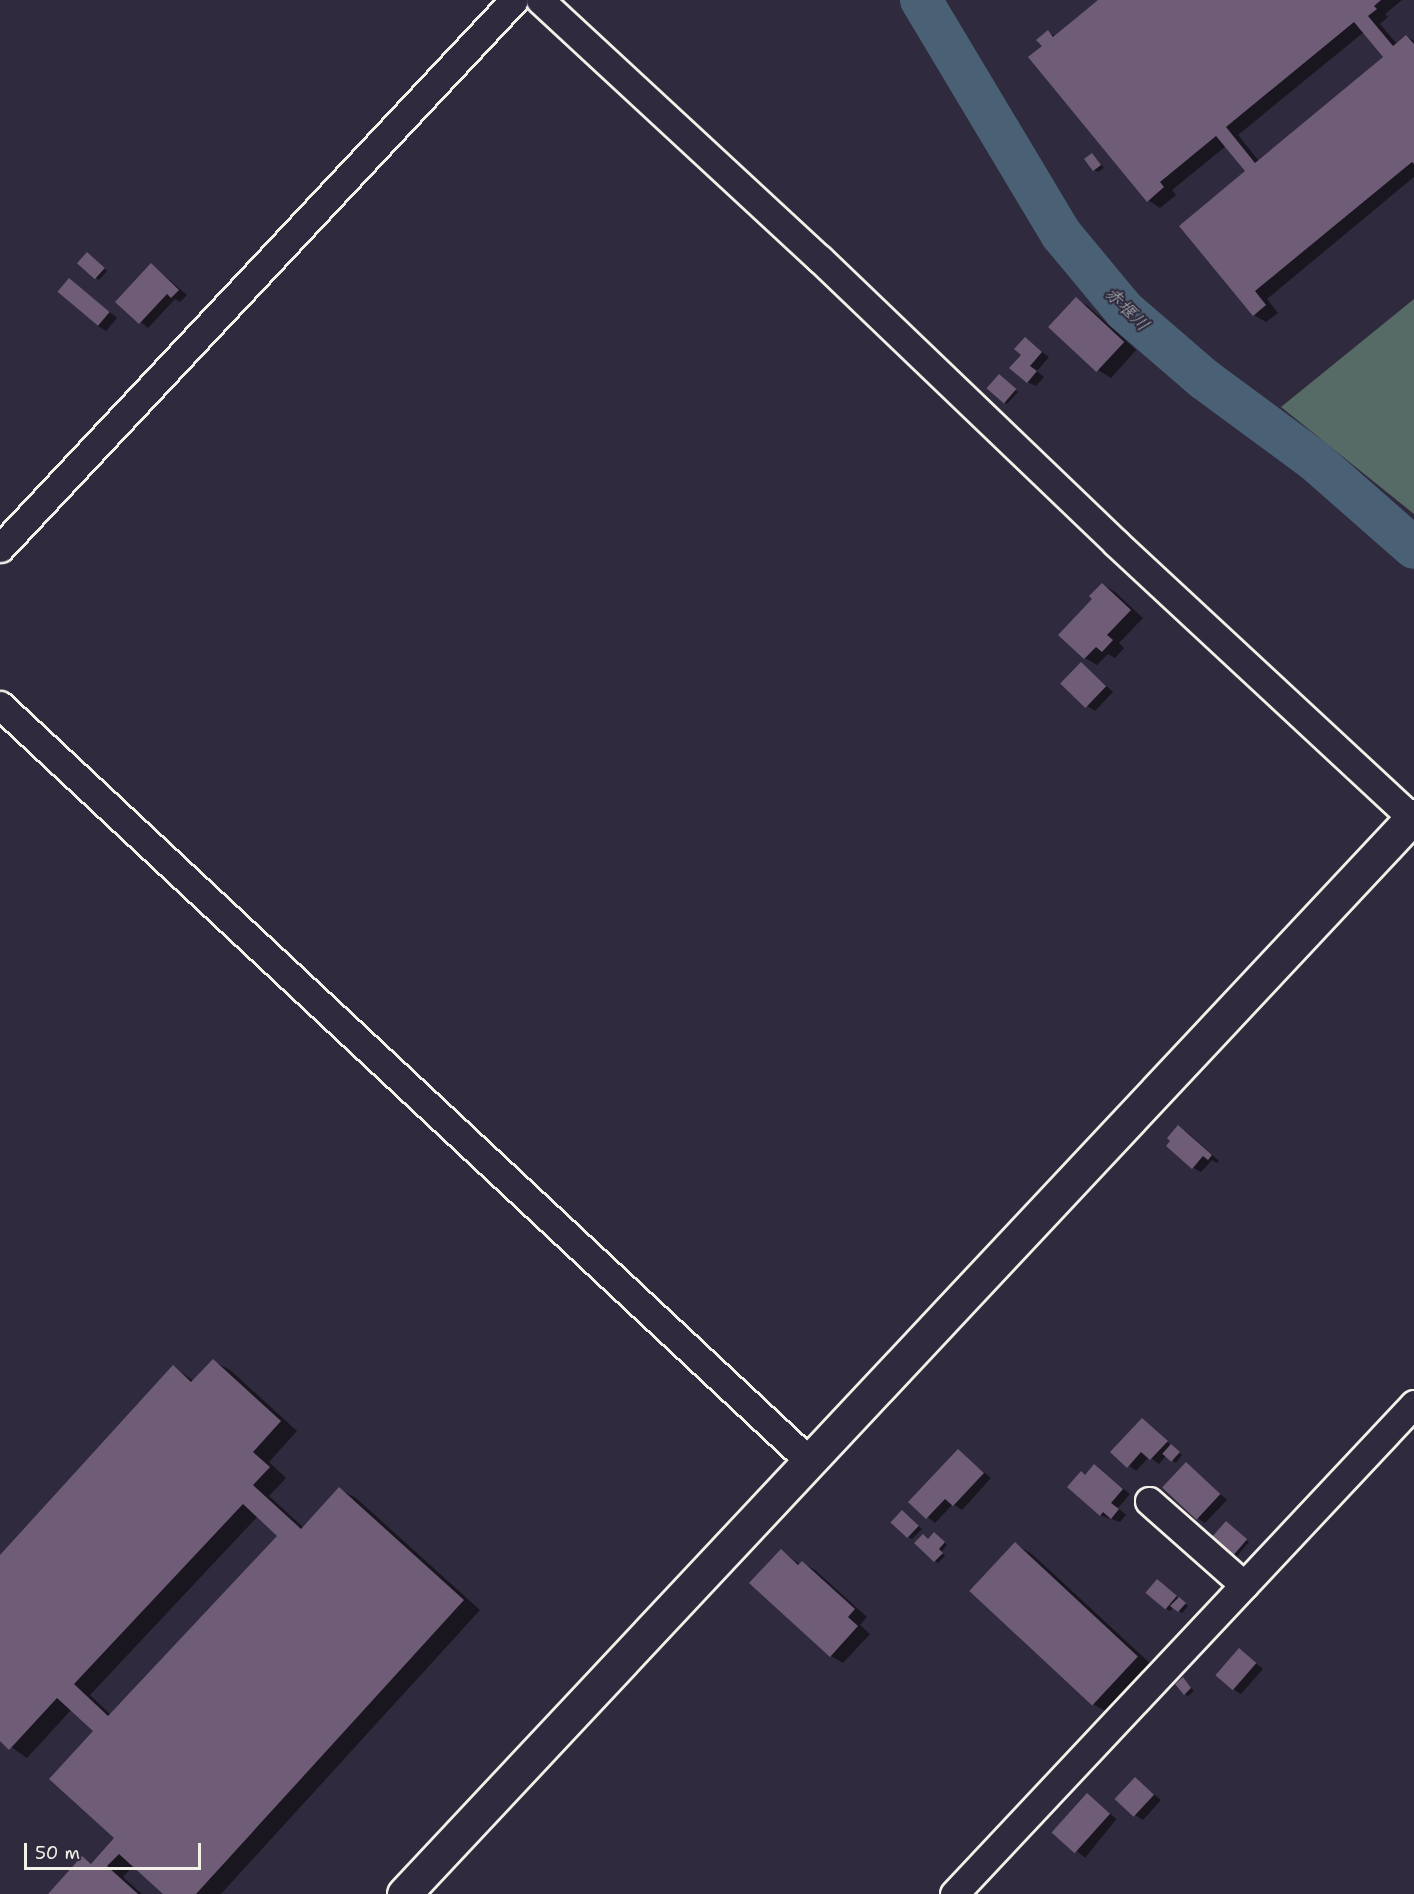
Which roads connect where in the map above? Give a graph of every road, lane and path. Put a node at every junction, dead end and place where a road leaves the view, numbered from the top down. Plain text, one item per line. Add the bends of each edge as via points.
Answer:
1 (514, 0) edge
2 (540, 0) edge
3 (0, 548) edge
4 (0, 705) edge
5 (1413, 818) edge
6 (1414, 1404) edge
7 (809, 1461) junction
8 (1149, 1501) dead end
9 (1244, 1585) junction
10 (404, 1894) edge
11 (954, 1894) edge

1 - 3 street
2 - 5 street
4 - 7 street
5 - 7 street
6 - 9 street
7 - 10 street
8 - 9 street
9 - 11 street

